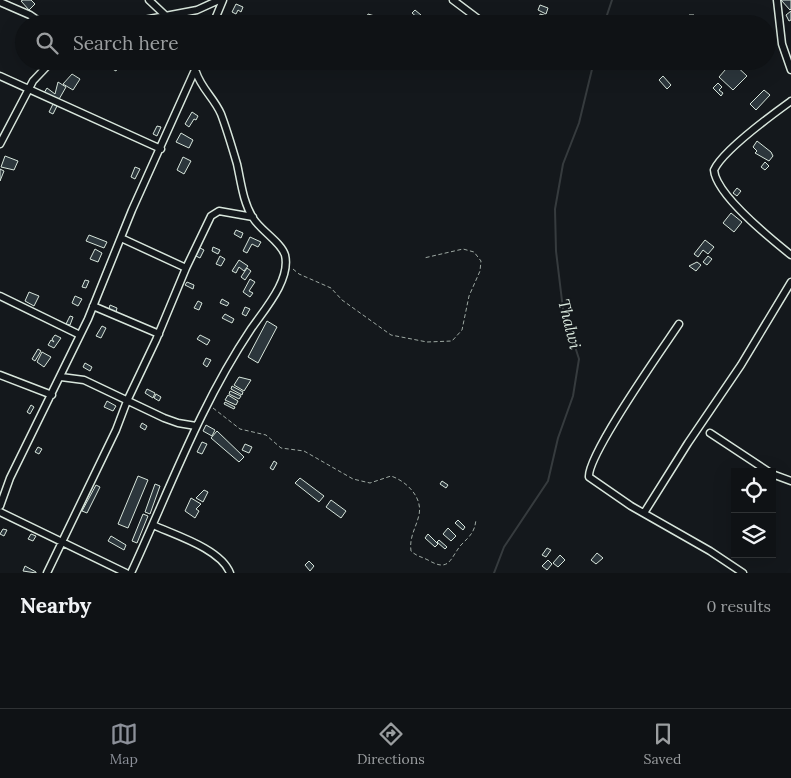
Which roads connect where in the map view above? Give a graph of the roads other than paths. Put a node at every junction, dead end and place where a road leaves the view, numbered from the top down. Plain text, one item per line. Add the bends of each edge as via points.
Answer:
1 (149, 0) edge
2 (219, 0) edge
3 (223, 0) edge
4 (452, 0) edge
5 (777, 0) edge
6 (0, 2) edge
7 (30, 15) edge
8 (165, 15) edge
9 (171, 15) edge
10 (217, 15) edge
11 (473, 15) edge
12 (42, 70) edge
13 (791, 70) edge
14 (196, 72) joint
15 (0, 76) edge
16 (29, 88) junction
17 (791, 101) edge
18 (0, 144) edge
19 (162, 148) junction
20 (253, 217) junction
21 (121, 238) junction
22 (791, 254) edge
23 (186, 268) junction
24 (791, 282) edge
25 (0, 296) edge
26 (93, 306) junction
27 (679, 324) dead end
28 (159, 334) junction
29 (80, 335) junction
30 (0, 375) edge
31 (61, 377) junction
32 (52, 395) junction
33 (127, 401) junction
34 (196, 426) junction
35 (710, 433) dead end
36 (763, 468) edge
37 (776, 475) edge
38 (791, 482) edge
39 (0, 506) edge
40 (0, 512) edge
41 (644, 513) junction
42 (153, 526) junction
43 (61, 541) junction
44 (46, 573) edge
45 (126, 573) edge
46 (131, 573) edge
47 (230, 573) edge
48 (743, 573) edge

1 - 8 street
2 - 9 street via 197,10
3 - 10 street
4 - 11 street
5 - 13 street via 782,44
6 - 7 street
12 - 16 street
14 - 19 street
14 - 20 street via 220,112 246,204
15 - 16 street
16 - 18 street
16 - 19 street
17 - 22 street via 759,124 714,170 732,200 762,231
19 - 21 street
20 - 23 street via 214,212
20 - 34 street via 282,249 285,262 278,288 238,349
21 - 23 street
21 - 26 street
23 - 28 street
24 - 41 street
25 - 29 street
26 - 28 street
26 - 29 street
27 - 41 street via 617,418 589,473 598,485
28 - 33 street
29 - 31 street
30 - 32 street
31 - 32 street
31 - 33 street via 78,378
32 - 39 street via 10,478
33 - 34 street via 178,423
33 - 43 street
34 - 42 street
35 - 36 street
37 - 38 street
40 - 43 street
41 - 48 street
42 - 46 street
42 - 47 street via 214,555
43 - 44 street
43 - 45 street

